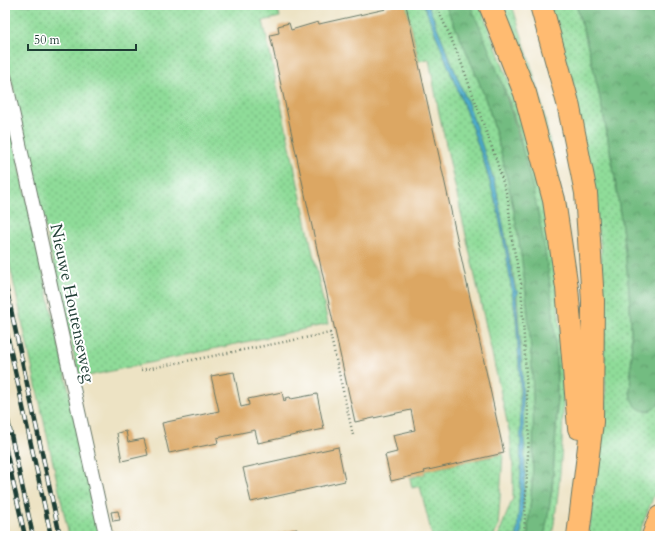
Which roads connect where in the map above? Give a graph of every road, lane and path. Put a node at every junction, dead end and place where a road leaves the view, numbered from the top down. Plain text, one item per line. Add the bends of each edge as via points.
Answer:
1 (436, 5) edge
2 (490, 5) edge
3 (541, 5) edge
4 (5, 78) edge
5 (141, 370) dead end
6 (353, 435) dead end
7 (584, 490) junction
8 (660, 517) edge
9 (106, 536) edge
10 (524, 536) edge
11 (578, 536) edge
12 (652, 536) edge

1 - 10 path via 460,59 508,199 512,240 521,284 529,432
2 - 7 highway via 525,93 554,200 568,288
3 - 7 highway via 568,103 586,193 593,301 592,414
4 - 9 street, Nieuwe Houtenseweg
5 - 6 path via 330,333
7 - 11 highway
8 - 12 highway

